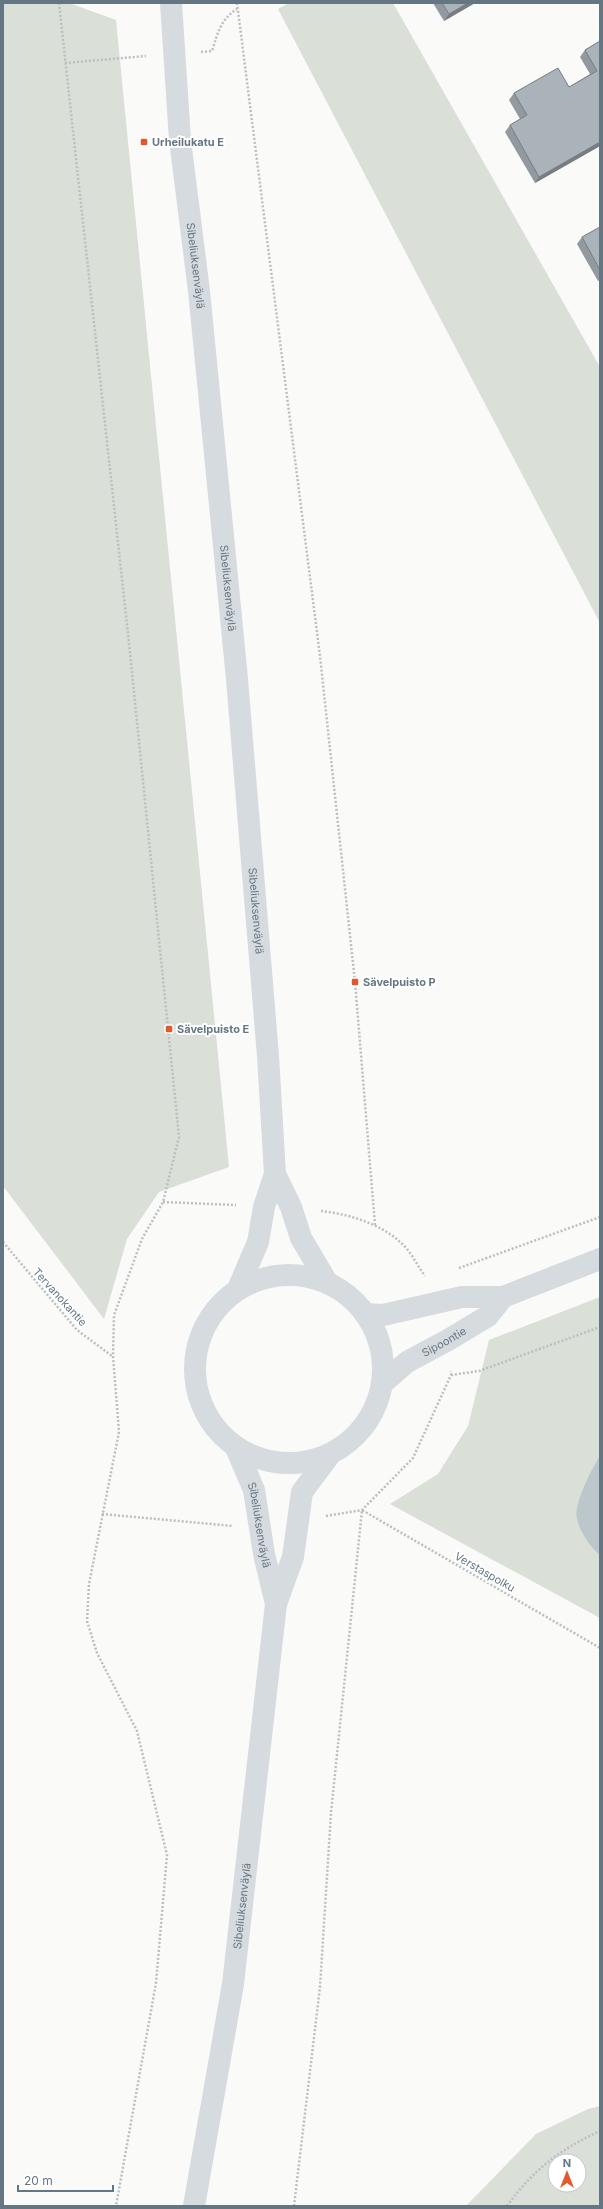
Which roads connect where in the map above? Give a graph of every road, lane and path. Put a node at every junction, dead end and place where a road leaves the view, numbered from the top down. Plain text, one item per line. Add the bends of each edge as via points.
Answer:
1 (59, 3) edge
2 (171, 3) edge
3 (237, 3) edge
4 (237, 9) junction
5 (174, 54) junction
6 (65, 63) junction
7 (275, 1174) junction
8 (600, 1217) edge
9 (375, 1225) dead end
10 (3, 1242) edge
11 (600, 1259) edge
12 (458, 1268) dead end
13 (327, 1282) junction
14 (238, 1289) junction
15 (503, 1297) junction
16 (364, 1314) junction
17 (600, 1327) edge
18 (112, 1356) junction
19 (451, 1375) dead end
20 (383, 1383) junction
21 (236, 1448) junction
22 (329, 1456) junction
23 (276, 1604) junction
24 (600, 1648) edge
25 (600, 2131) edge
26 (116, 2206) edge
27 (194, 2206) edge
28 (294, 2206) edge
29 (507, 2206) edge

1 - 6 path
2 - 5 main road, Sibeliuksenväylä
3 - 4 path
4 - 5 path via 227,15 219,26 212,51
4 - 9 path via 320,656 355,982
5 - 6 path
5 - 7 main road, Sibeliuksenväylä via 180,140 199,291 237,672 268,1049
6 - 18 path via 130,643 179,1137 163,1202 142,1239 114,1315
7 - 13 main road, Sibeliuksenväylä via 291,1207 301,1238
7 - 14 main road, Sibeliuksenväylä via 264,1207 258,1242
8 - 12 path
10 - 18 path, Tervanokantie via 77,1330
11 - 15 main road
13 - 14 main road via 297,1275 266,1277
13 - 16 main road via 353,1299
14 - 21 main road via 215,1310 200,1336 194,1366 194,1384 198,1398 213,1427
15 - 16 main road via 462,1297 383,1315
15 - 20 main road, Sipoontie via 488,1316 407,1362
16 - 20 main road via 372,1324 382,1353
17 - 19 path via 479,1371
18 - 26 path via 119,1432 89,1584 87,1621 97,1652 137,1731 167,1854 156,1983
20 - 22 main road via 373,1412 355,1437
21 - 22 main road via 266,1462 298,1464
21 - 23 main road, Sibeliuksenväylä via 254,1490 264,1554
22 - 23 main road, Sibeliuksenväylä via 302,1492 294,1557
23 - 27 main road, Sibeliuksenväylä via 233,1984
24 - 28 path, Verstaspolku via 362,1510 331,1813 320,1987
25 - 29 path via 577,2142 542,2166

